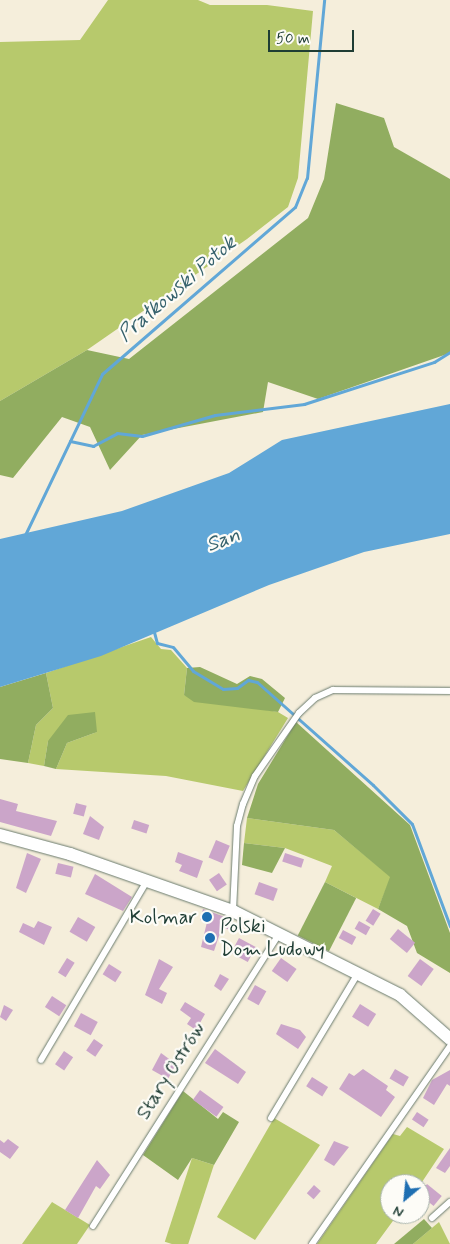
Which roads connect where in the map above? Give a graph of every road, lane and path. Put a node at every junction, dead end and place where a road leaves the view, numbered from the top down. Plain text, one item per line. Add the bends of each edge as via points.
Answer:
1 (450, 691) edge
2 (0, 835) edge
3 (147, 881) junction
4 (233, 911) junction
5 (278, 934) junction
6 (357, 975) junction
7 (450, 1039) edge
8 (450, 1046) edge
9 (41, 1060) dead end
10 (271, 1118) dead end
11 (450, 1202) edge
12 (432, 1218) dead end
13 (92, 1226) dead end
14 (312, 1244) edge

1 - 4 lane via 333,690 315,698 299,713 255,776 243,804 237,826
2 - 3 street
3 - 4 street
3 - 9 lane
4 - 5 street
5 - 6 street
5 - 13 lane, Stary Ostrów
6 - 7 street via 418,1007
6 - 10 lane
8 - 14 lane
11 - 12 lane

